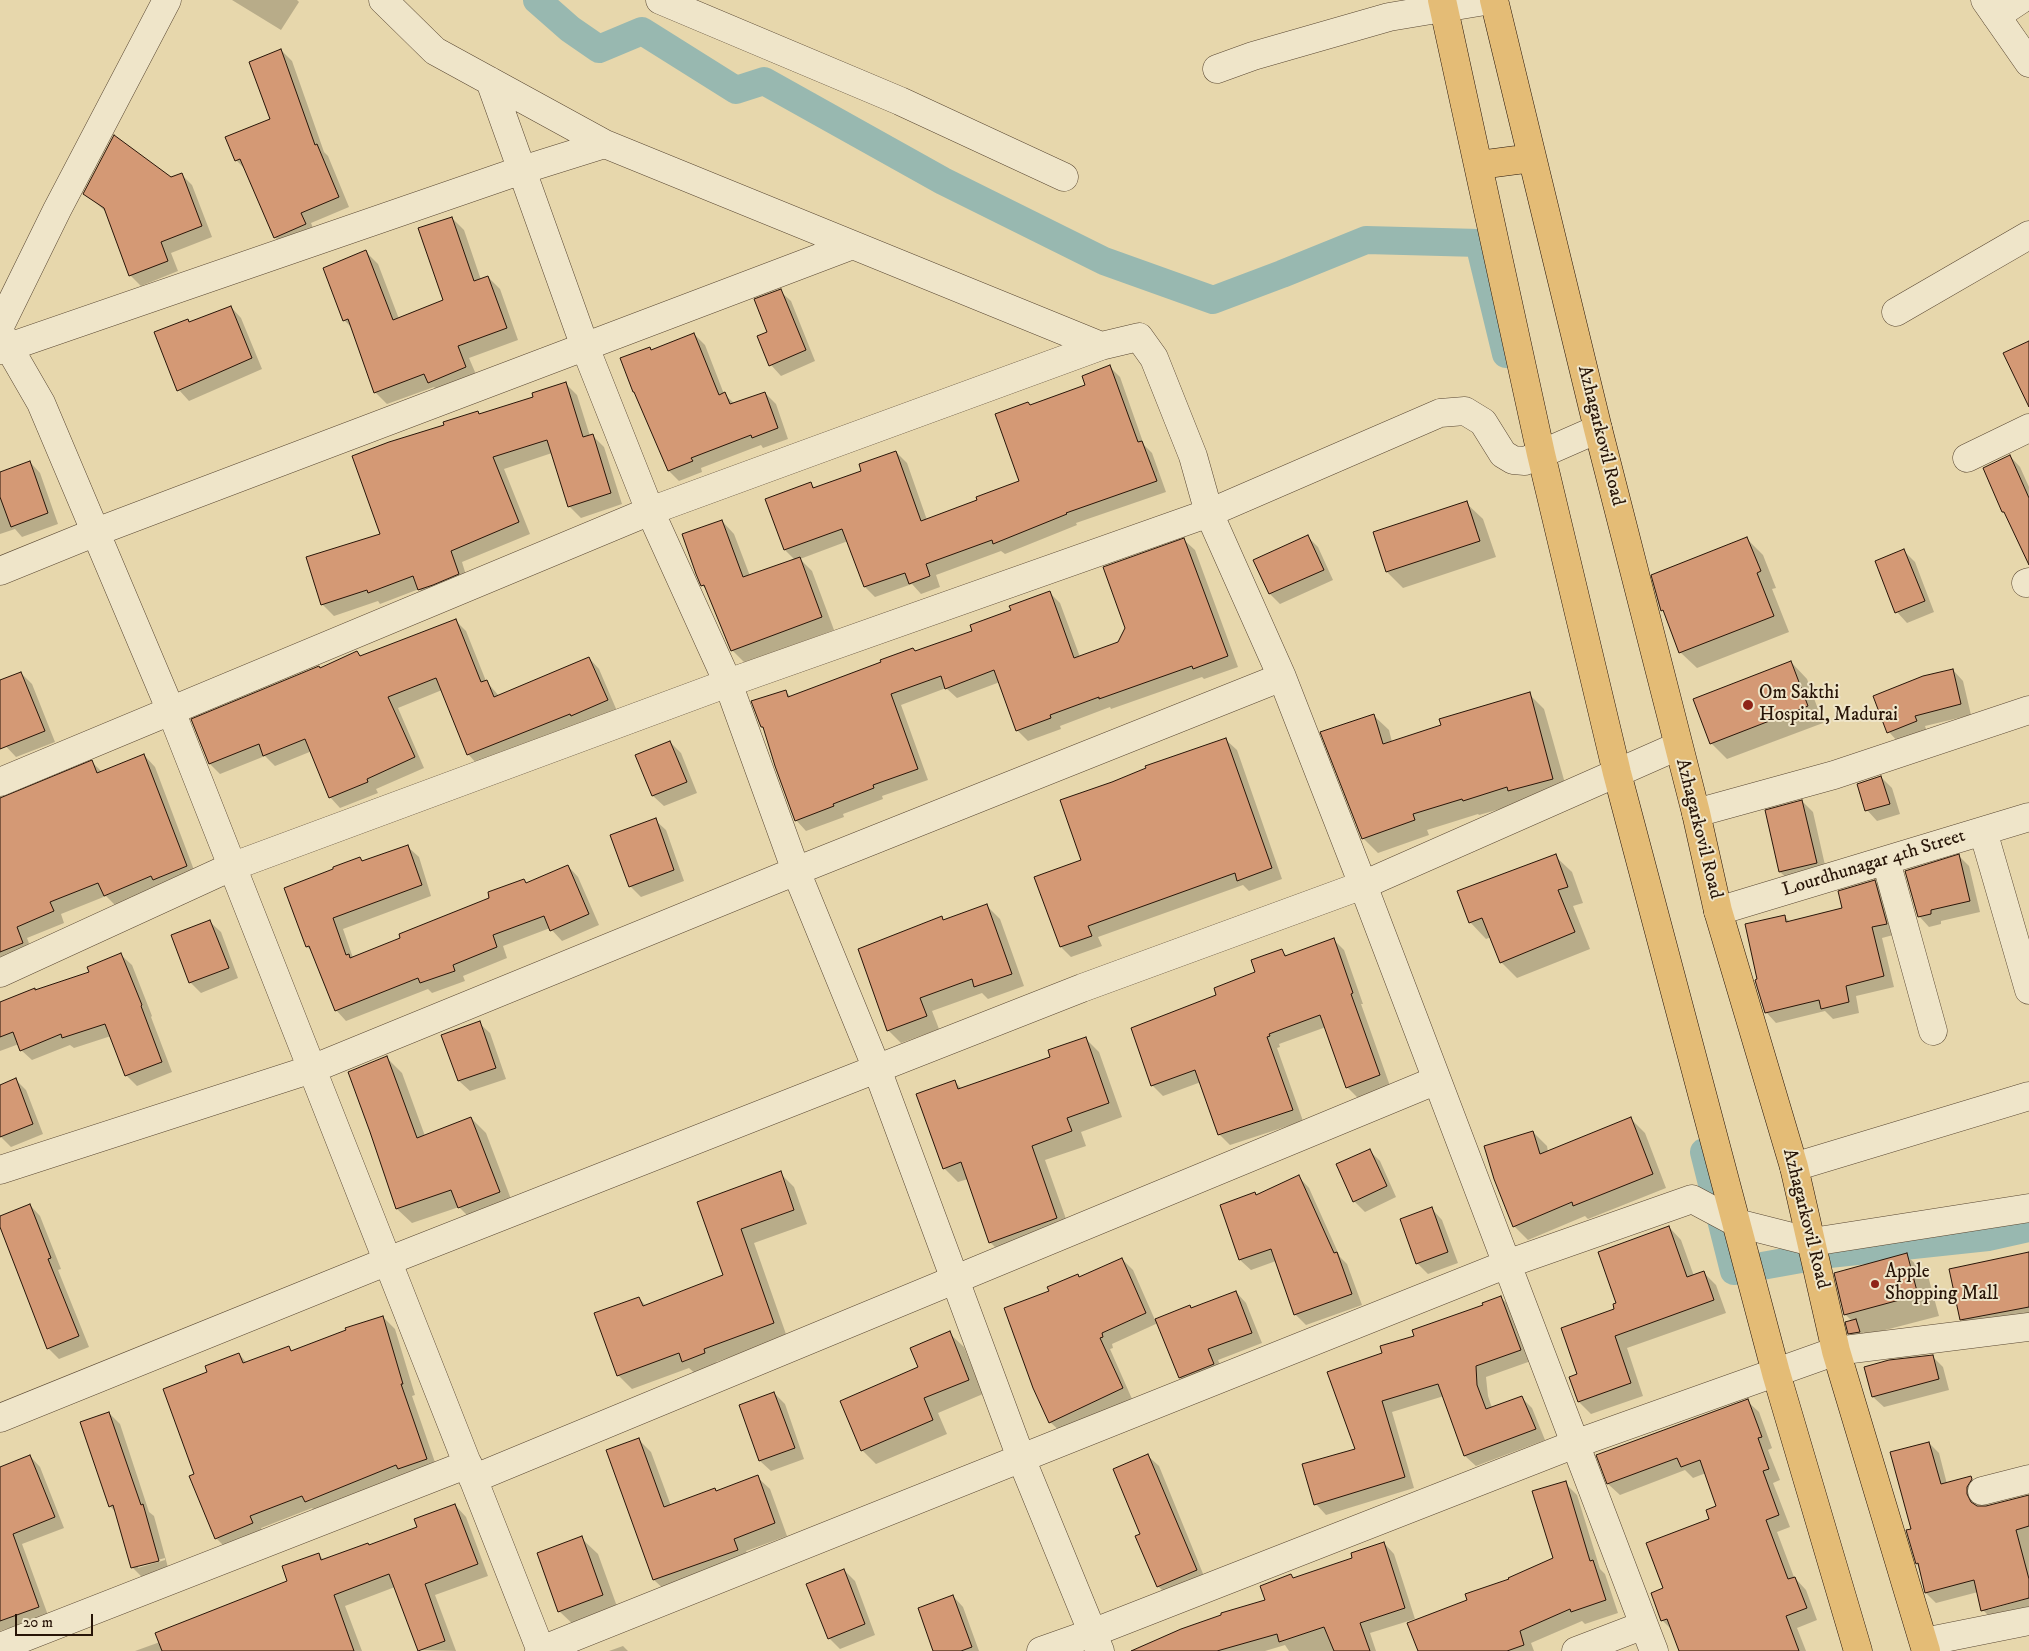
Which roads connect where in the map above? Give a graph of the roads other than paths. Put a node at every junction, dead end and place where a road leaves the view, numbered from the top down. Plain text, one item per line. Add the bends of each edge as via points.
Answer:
1 (167, 0) edge
2 (384, 0) edge
3 (660, 0) edge
4 (1492, 0) edge
5 (2020, 0) edge
6 (1443, 4) edge
7 (1990, 8) edge
8 (2029, 63) edge
9 (1217, 69) dead end
10 (490, 81) junction
11 (605, 144) junction
12 (1532, 158) junction
13 (1479, 165) junction
14 (522, 170) junction
15 (1064, 177) dead end
16 (2029, 235) edge
17 (853, 245) junction
18 (1896, 312) dead end
19 (2, 338) edge
20 (1101, 346) junction
21 (585, 347) junction
22 (2029, 428) edge
23 (1598, 429) junction
24 (1533, 457) junction
25 (1967, 458) dead end
26 (650, 511) junction
27 (1209, 513) junction
28 (96, 532) junction
29 (0, 571) edge
30 (1282, 677) junction
31 (728, 683) junction
32 (170, 710) junction
33 (2029, 710) edge
34 (1678, 746) junction
35 (1611, 775) junction
36 (0, 782) edge
37 (1696, 813) junction
38 (2029, 816) edge
39 (1983, 831) junction
40 (1886, 861) junction
41 (231, 867) junction
42 (796, 870) junction
43 (1362, 885) junction
44 (1718, 911) junction
45 (0, 973) edge
46 (2029, 990) edge
47 (1933, 1031) dead end
48 (312, 1069) junction
49 (877, 1069) junction
50 (1436, 1080) junction
51 (2029, 1096) edge
52 (1794, 1167) junction
53 (0, 1170) edge
54 (2029, 1208) edge
55 (1736, 1223) junction
56 (1814, 1253) junction
57 (388, 1261) junction
58 (1506, 1264) junction
59 (956, 1279) junction
60 (2029, 1327) edge
61 (1836, 1351) junction
62 (1776, 1373) junction
63 (0, 1418) edge
64 (1575, 1444) junction
65 (1021, 1458) junction
66 (470, 1471) junction
67 (2029, 1479) edge
68 (1982, 1490) dead end
69 (2029, 1621) edge
70 (1644, 1625) junction
71 (1096, 1642) edge
72 (1924, 1646) edge
73 (0, 1647) edge
74 (540, 1651) edge
75 (1041, 1651) edge
76 (1576, 1651) edge
77 (1654, 1651) edge
78 (1858, 1651) edge

1 - 19 street via 57,210
2 - 10 street via 435,51
3 - 15 street via 900,101
4 - 6 street
4 - 12 main road, Azhagarkovil Road
5 - 7 street
6 - 9 street via 1253,56
6 - 13 main road
7 - 8 street
10 - 11 street
10 - 14 street
11 - 14 street
11 - 17 street
12 - 13 main road
12 - 23 main road, Azhagarkovil Road
13 - 24 main road
14 - 19 street
14 - 21 street
16 - 18 street
17 - 20 street
17 - 21 street
19 - 28 street via 41,403
20 - 26 street
20 - 27 street via 1139,336 1154,358 1193,456
21 - 26 street
21 - 28 street
22 - 25 street
23 - 24 street
23 - 34 main road, Azhagarkovil Road
24 - 27 street via 1512,460 1503,454 1482,422 1465,411 1440,414
24 - 35 main road
26 - 31 street
26 - 32 street
27 - 30 street
27 - 31 street
28 - 29 street
28 - 32 street
30 - 42 street
30 - 43 street
31 - 41 street
31 - 42 street
32 - 36 street
32 - 41 street
33 - 37 street via 1834,775
34 - 35 street
34 - 37 main road, Azhagarkovil Road
35 - 43 street
35 - 55 main road
37 - 44 main road, Azhagarkovil Road
38 - 39 street, Lourdhunagar 4th Street
39 - 40 street, Lourdhunagar 4th Street
39 - 46 street
40 - 44 street, Lourdhunagar 4th Street
40 - 47 street
41 - 45 street
41 - 48 street
42 - 48 street
42 - 49 street
43 - 49 street via 1082,988
43 - 50 street
44 - 52 main road, Azhagarkovil Road
48 - 53 street
48 - 57 street
49 - 57 street
49 - 59 street
50 - 58 street
50 - 59 street
51 - 52 street
52 - 56 main road, Azhagarkovil Road
54 - 56 street
55 - 56 street
55 - 58 street via 1692,1199
55 - 62 main road
56 - 61 main road, Azhagarkovil Road
57 - 63 street
57 - 66 street
58 - 64 street
58 - 65 street
59 - 65 street
59 - 66 street
60 - 61 street
61 - 62 street
61 - 72 main road, Azhagarkovil Road
62 - 64 street
62 - 78 main road
64 - 70 street
64 - 71 street
65 - 71 street
65 - 74 street
66 - 73 street
66 - 74 street
67 - 68 street
69 - 72 street
70 - 76 street
70 - 77 street
71 - 75 street

